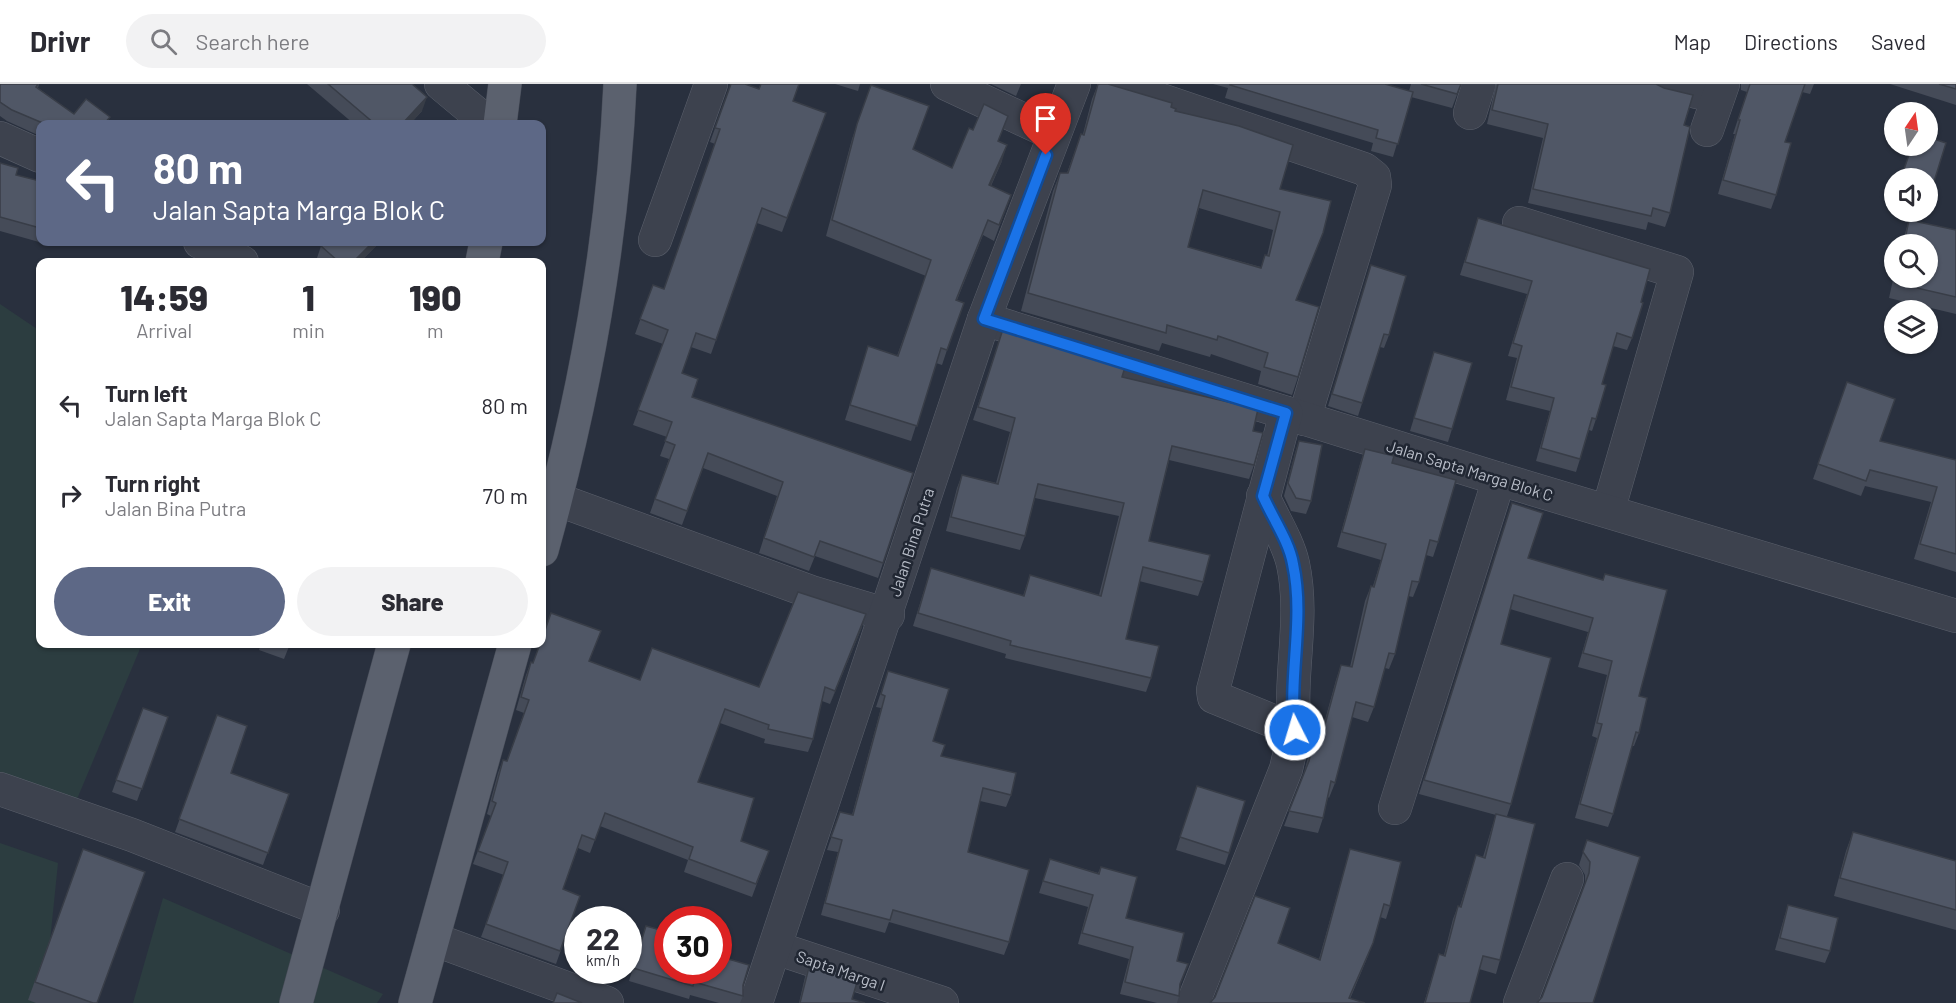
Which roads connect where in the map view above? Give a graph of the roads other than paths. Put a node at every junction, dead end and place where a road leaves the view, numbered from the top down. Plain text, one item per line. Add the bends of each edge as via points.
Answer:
1 (441, 84) edge
2 (505, 84) edge
3 (620, 84) edge
4 (711, 84) edge
5 (947, 84) edge
6 (1074, 84) edge
7 (1114, 84) edge
8 (1663, 84) edge
9 (1720, 91) edge
10 (484, 120) edge
11 (500, 120) edge
12 (1707, 130) dead end
13 (1053, 134) junction
14 (0, 138) edge
15 (36, 154) edge
16 (1520, 222) dead end
17 (655, 240) dead end
18 (208, 246) edge
19 (234, 258) edge
20 (984, 319) junction
21 (1295, 416) junction
22 (1499, 479) junction
23 (549, 496) edge
24 (1263, 496) junction
25 (1608, 511) junction
26 (546, 519) edge
27 (888, 615) junction
28 (1956, 616) edge
29 (393, 648) edge
30 (514, 648) edge
31 (1295, 730) junction
32 (0, 789) edge
33 (1395, 808) dead end
34 (1567, 879) dead end
35 (323, 910) junction
36 (433, 939) junction
37 (776, 948) junction
38 (296, 1003) edge
39 (415, 1003) edge
40 (607, 1003) edge
41 (756, 1003) edge
42 (942, 1003) edge
43 (1193, 1003) edge
44 (1520, 1003) edge

1 - 10 street
2 - 11 main road
3 - 23 main road via 609,219 581,386
4 - 17 street
5 - 13 street
6 - 13 street, Jalan Bina Putra
7 - 21 street via 1364,169 1374,177 1375,185
8 - 9 street
9 - 12 street
13 - 20 street, Jalan Bina Putra
14 - 15 street
16 - 25 street via 1677,272
18 - 19 street
20 - 21 street, Jalan Sapta Marga Blok C
20 - 27 street, Jalan Bina Putra
21 - 22 street, Jalan Sapta Marga Blok C
21 - 24 street
22 - 25 street, Jalan Sapta Marga Blok C
22 - 33 street
23 - 26 main road
23 - 27 street via 811,592
24 - 31 street via 1294,568 1299,632
24 - 31 street via 1213,690 1214,697
25 - 28 street, Jalan Sapta Marga Blok C
27 - 37 street, Jalan Bina Putra
29 - 35 main road
30 - 36 main road
31 - 43 street via 1287,769
32 - 35 street via 132,835
34 - 44 street
35 - 38 main road
36 - 39 main road
36 - 40 street
37 - 41 street, Jalan Bina Putra
37 - 42 street, Sapta Marga I

